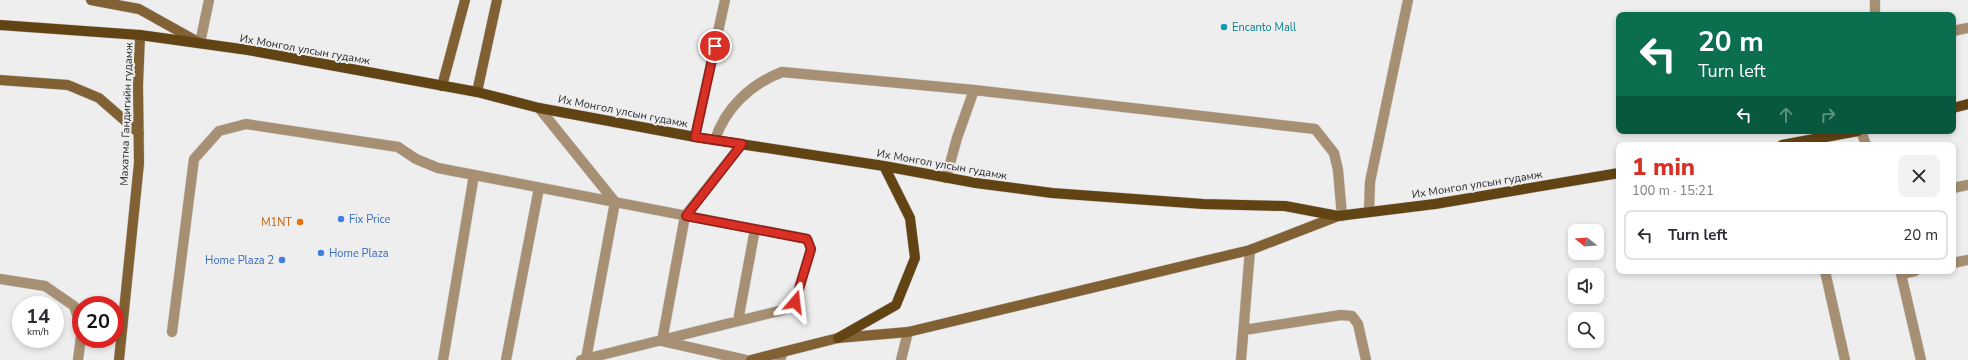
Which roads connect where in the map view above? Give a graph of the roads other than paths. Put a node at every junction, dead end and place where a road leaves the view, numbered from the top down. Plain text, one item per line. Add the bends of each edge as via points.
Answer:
1 (91, 0) edge
2 (209, 0) edge
3 (465, 0) edge
4 (497, 0) edge
5 (725, 0) edge
6 (1408, 0) edge
7 (1875, 0) edge
8 (1875, 12) edge
9 (0, 25) edge
10 (1968, 28) edge
11 (1956, 30) edge
12 (140, 35) junction
13 (200, 43) junction
14 (0, 80) edge
15 (442, 86) junction
16 (974, 90) junction
17 (477, 92) junction
18 (1968, 104) edge
19 (1956, 107) edge
20 (539, 108) junction
21 (139, 133) junction
22 (1843, 134) edge
23 (695, 137) junction
24 (715, 140) junction
25 (1803, 142) edge
26 (742, 144) junction
27 (884, 166) junction
28 (1616, 174) edge
29 (474, 175) junction
30 (946, 178) junction
31 (1968, 185) edge
32 (1956, 187) edge
33 (539, 188) junction
34 (616, 202) junction
35 (1369, 212) junction
36 (686, 216) junction
37 (1340, 216) junction
38 (756, 229) junction
39 (1250, 250) junction
40 (1968, 260) edge
41 (1956, 262) edge
42 (1826, 274) edge
43 (1900, 274) edge
44 (0, 279) edge
45 (72, 305) edge
46 (738, 321) junction
47 (1244, 330) junction
48 (172, 332) dead end
49 (908, 332) junction
50 (838, 338) junction
51 (662, 341) junction
52 (80, 348) edge
53 (781, 356) edge
54 (120, 358) edge
55 (584, 359) edge
56 (78, 360) edge
57 (443, 360) edge
58 (506, 360) edge
59 (746, 360) edge
60 (751, 360) edge
61 (901, 360) edge
62 (1242, 360) edge
63 (1366, 360) edge
64 (1845, 360) edge
65 (1921, 360) edge

1 - 13 main road via 139,9
2 - 13 street
3 - 15 main road
4 - 17 main road
5 - 23 street
6 - 35 street via 1370,182
7 - 8 street
9 - 12 main road, Их Монгол улсын гудамж
10 - 11 street
12 - 13 main road, Их Монгол улсын гудамж
12 - 21 main road, Махатма Гандигийн гудамж
13 - 15 main road, Их Монгол улсын гудамж
14 - 21 main road via 68,85 99,98
15 - 17 main road, Их Монгол улсын гудамж
16 - 24 street via 782,72 769,77 742,97 719,126
16 - 30 street
16 - 37 street via 1316,129 1334,153 1338,170
17 - 20 main road, Их Монгол улсын гудамж
18 - 19 main road
20 - 23 main road, Их Монгол улсын гудамж
20 - 34 street
21 - 54 main road, Махатма Гандигийн гудамж via 139,163
22 - 25 main road
23 - 24 main road, Их Монгол улсын гудамж
24 - 26 main road, Их Монгол улсын гудамж
26 - 27 main road, Их Монгол улсын гудамж
26 - 36 street
27 - 30 main road, Их Монгол улсын гудамж
27 - 50 main road via 910,218 915,258 896,305
28 - 35 main road, Их Монгол улсын гудамж via 1435,204
29 - 33 street
29 - 48 street via 438,168 416,159 398,147 246,124 219,131 194,159
29 - 57 street
30 - 37 main road, Их Монгол улсын гудамж via 1052,193 1203,204 1285,206
31 - 32 street
33 - 34 street
33 - 58 street
34 - 36 street
34 - 55 street
35 - 37 main road, Их Монгол улсын гудамж
36 - 38 street
36 - 51 street
37 - 39 main road, Их Монгол улсын гудамж
38 - 46 street
38 - 46 street via 807,239 811,249 795,302 783,310
39 - 47 street
39 - 49 main road, Их Монгол улсын гудамж
40 - 41 street
42 - 64 street
43 - 65 street
44 - 45 street via 46,286
46 - 51 street
47 - 62 street
47 - 63 street via 1341,315 1352,316 1358,324
49 - 50 main road, Их Монгол улсын гудамж
49 - 61 street
50 - 53 main road
51 - 55 street
51 - 59 street
52 - 56 street
53 - 60 main road

